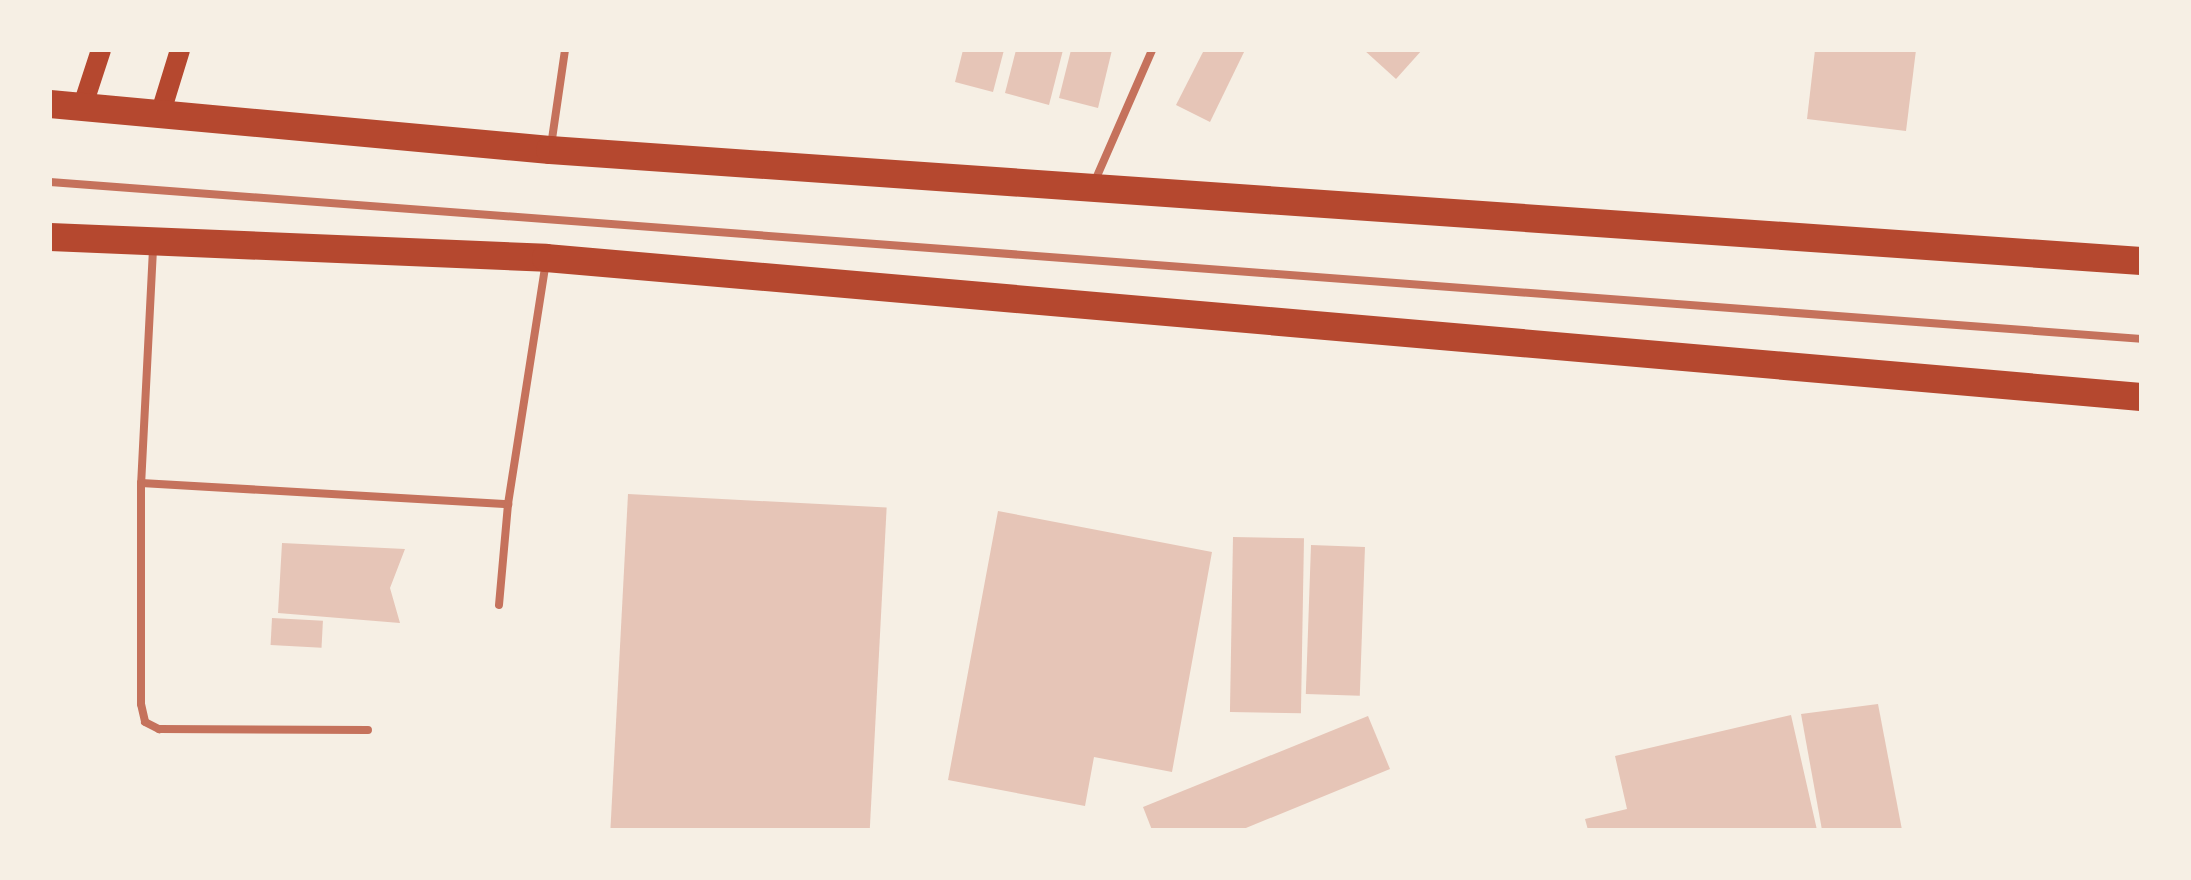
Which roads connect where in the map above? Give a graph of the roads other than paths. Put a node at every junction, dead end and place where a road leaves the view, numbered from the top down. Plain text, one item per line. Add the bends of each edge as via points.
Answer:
1 (100, 50) edge
2 (180, 50) edge
3 (565, 50) edge
4 (1152, 50) edge
5 (50, 104) edge
6 (82, 108) junction
7 (160, 115) junction
8 (550, 150) junction
9 (50, 182) edge
10 (1090, 190) junction
11 (50, 237) edge
12 (153, 241) junction
13 (546, 258) junction
14 (2141, 260) edge
15 (2141, 339) edge
16 (2141, 397) edge
17 (142, 483) junction
18 (508, 504) junction
19 (498, 605) dead end
20 (368, 730) dead end

1 - 6 main road
2 - 7 main road
3 - 8 lane
4 - 10 lane
5 - 6 highway
6 - 7 highway
7 - 8 highway
8 - 10 highway
9 - 15 lane
10 - 14 highway
11 - 12 highway
12 - 13 highway
12 - 17 lane
13 - 16 highway
13 - 18 lane
17 - 18 lane
17 - 20 lane via 145,722 158,730
18 - 19 lane

